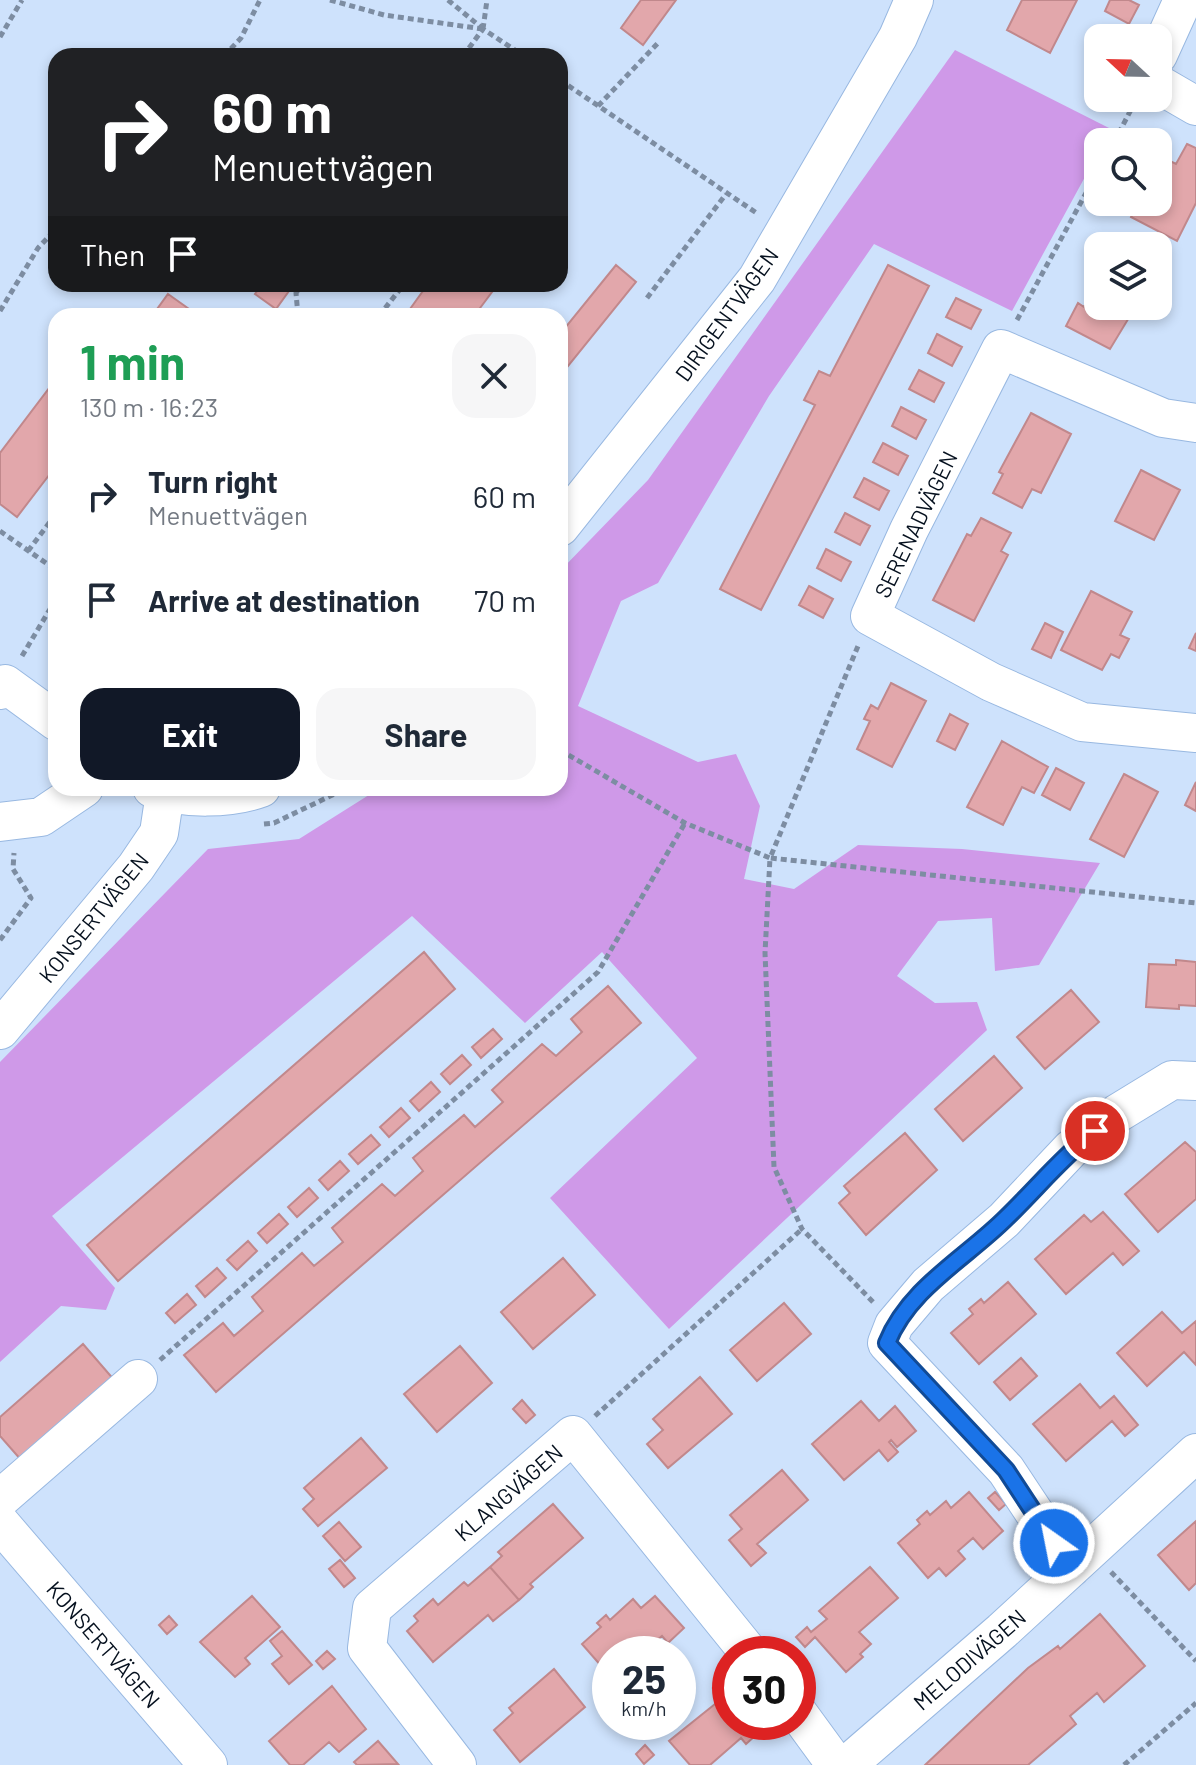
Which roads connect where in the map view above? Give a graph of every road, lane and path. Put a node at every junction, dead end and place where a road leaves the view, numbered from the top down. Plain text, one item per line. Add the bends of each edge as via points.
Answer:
1 (22, 0) edge
2 (260, 0) edge
3 (330, 0) edge
4 (448, 0) edge
5 (487, 0) edge
6 (914, 0) edge
7 (1183, 0) edge
8 (1172, 24) edge
9 (483, 29) junction
10 (0, 37) edge
11 (658, 43) dead end
12 (232, 48) edge
13 (469, 48) edge
14 (512, 48) edge
15 (568, 85) edge
16 (1172, 92) edge
17 (598, 106) junction
18 (1196, 106) edge
19 (726, 194) junction
20 (1084, 197) edge
21 (785, 231) junction
22 (48, 237) edge
23 (398, 292) edge
24 (647, 298) dead end
25 (385, 308) edge
26 (0, 311) edge
27 (1001, 349) junction
28 (1196, 423) edge
29 (568, 517) edge
30 (48, 525) edge
31 (0, 531) edge
32 (28, 551) junction
33 (48, 565) edge
34 (48, 612) edge
35 (870, 616) junction
36 (3, 687) edge
37 (48, 716) edge
38 (1196, 733) edge
39 (568, 755) edge
40 (72, 796) edge
41 (159, 796) edge
42 (9, 821) edge
43 (685, 823) junction
44 (770, 858) junction
45 (1196, 903) edge
46 (0, 940) edge
47 (0, 1030) edge
48 (1196, 1081) edge
49 (802, 1229) junction
50 (894, 1325) junction
51 (138, 1379) joint
52 (573, 1435) junction
53 (1196, 1453) edge
54 (0, 1499) edge
55 (0, 1523) edge
56 (1081, 1559) junction
57 (735, 1636) edge
58 (1196, 1661) edge
59 (1196, 1703) edge
60 (816, 1738) edge
61 (208, 1765) edge
62 (457, 1765) edge
63 (836, 1765) edge
64 (847, 1765) edge
65 (1124, 1765) edge

1 - 10 path
2 - 12 path
3 - 9 path via 384,15
4 - 9 path
5 - 9 path
6 - 21 street, DIRIGENTVÄGEN via 898,37
7 - 8 street
9 - 13 path
9 - 14 path
11 - 17 path
15 - 17 path
16 - 18 street
17 - 19 path
19 - 21 path
19 - 24 path
20 - 27 path
21 - 29 street, DIRIGENTVÄGEN via 757,279
22 - 26 path
23 - 25 path
27 - 28 street via 1163,418
27 - 35 street, SERENADVÄGEN
30 - 32 path
31 - 32 path
32 - 33 path
34 - 36 path
35 - 38 street, SERENADVÄGEN via 991,682 1082,722
35 - 44 path
36 - 37 street
39 - 43 path
40 - 42 street via 41,817
41 - 47 street, KONSERTVÄGEN via 159,833 136,867
42 - 46 path via 13,869 31,898
43 - 44 path
43 - 51 path via 598,972
44 - 45 path
44 - 49 path via 765,953 774,1167
48 - 50 street via 1172,1080 1071,1149 1004,1220 928,1285
49 - 50 path
49 - 52 path
50 - 56 street via 887,1343
51 - 54 street
52 - 57 street, KLANGVÄGEN
52 - 62 street, KLANGVÄGEN via 372,1608 367,1648
53 - 56 street, MELODIVÄGEN
55 - 61 street, KONSERTVÄGEN
56 - 58 path
56 - 64 street, MELODIVÄGEN
59 - 65 path
60 - 63 street

